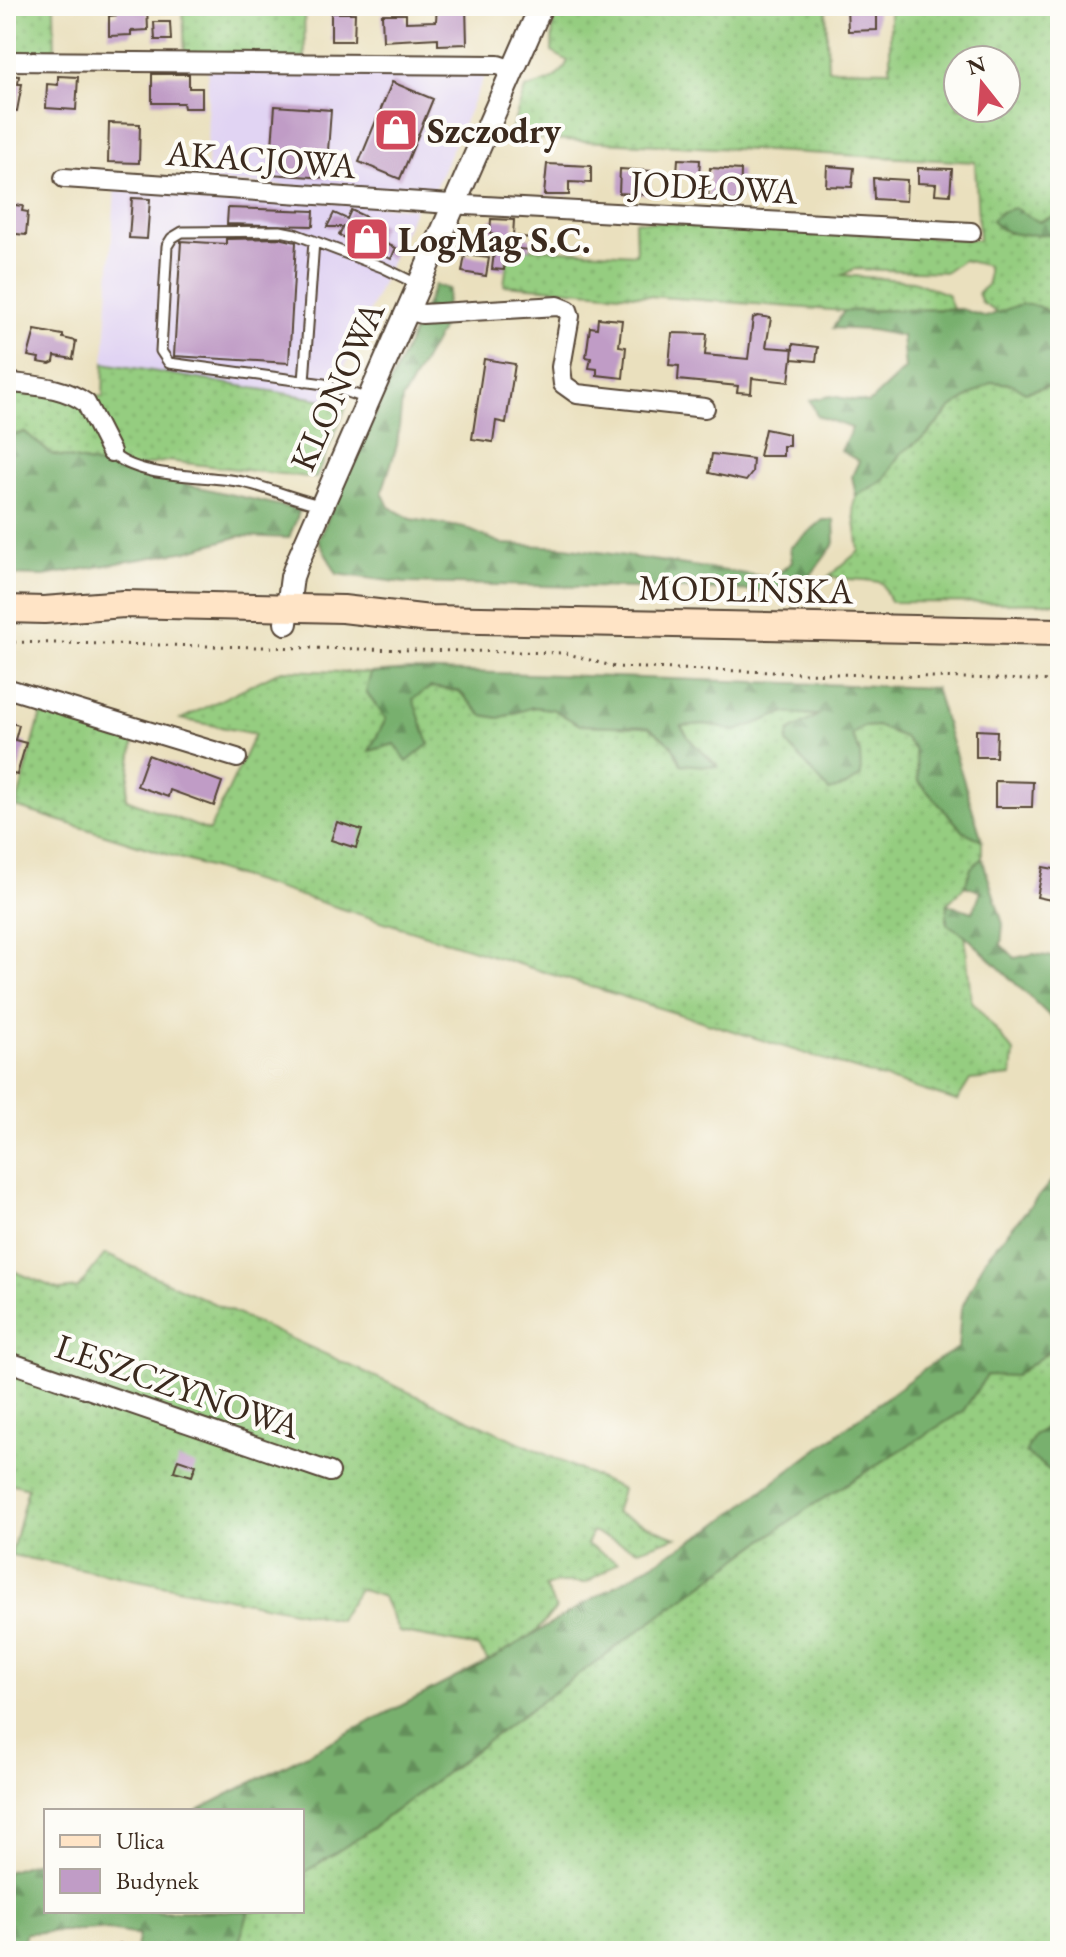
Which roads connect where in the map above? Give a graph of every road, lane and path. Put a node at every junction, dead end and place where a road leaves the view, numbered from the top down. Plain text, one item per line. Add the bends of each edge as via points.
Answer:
1 (541, 6) edge
2 (6, 61) edge
3 (513, 70) junction
4 (64, 178) dead end
5 (454, 204) junction
6 (971, 232) dead end
7 (314, 241) junction
8 (419, 285) junction
9 (408, 310) junction
10 (6, 382) edge
11 (304, 382) junction
12 (368, 399) junction
13 (705, 408) dead end
14 (111, 452) joint
15 (321, 505) junction
16 (6, 609) edge
17 (286, 615) junction
18 (1060, 632) edge
19 (6, 642) edge
20 (1060, 681) edge
21 (6, 688) edge
22 (237, 758) dead end
23 (6, 1361) edge
24 (330, 1472) dead end

1 - 3 street, KLONOWA
2 - 3 street via 498,65
3 - 5 street, KLONOWA
4 - 5 street, AKACJOWA
5 - 6 street, JODŁOWA
5 - 8 street, KLONOWA
7 - 8 lane
7 - 11 lane
7 - 11 lane via 280,231 182,232 167,246 161,351 169,363
8 - 9 street, KLONOWA
9 - 12 street, KLONOWA
9 - 13 street via 422,314 558,306 570,316 563,384 577,394
10 - 14 street via 79,398
11 - 12 lane
12 - 15 street, KLONOWA
14 - 15 lane via 140,468 240,481
15 - 17 street, KLONOWA via 292,577
16 - 17 main road, MODLIŃSKA via 124,619
17 - 18 main road, MODLIŃSKA via 343,609 430,619
19 - 20 path via 565,653 615,667
21 - 22 street
23 - 24 street, LESZCZYNOWA

